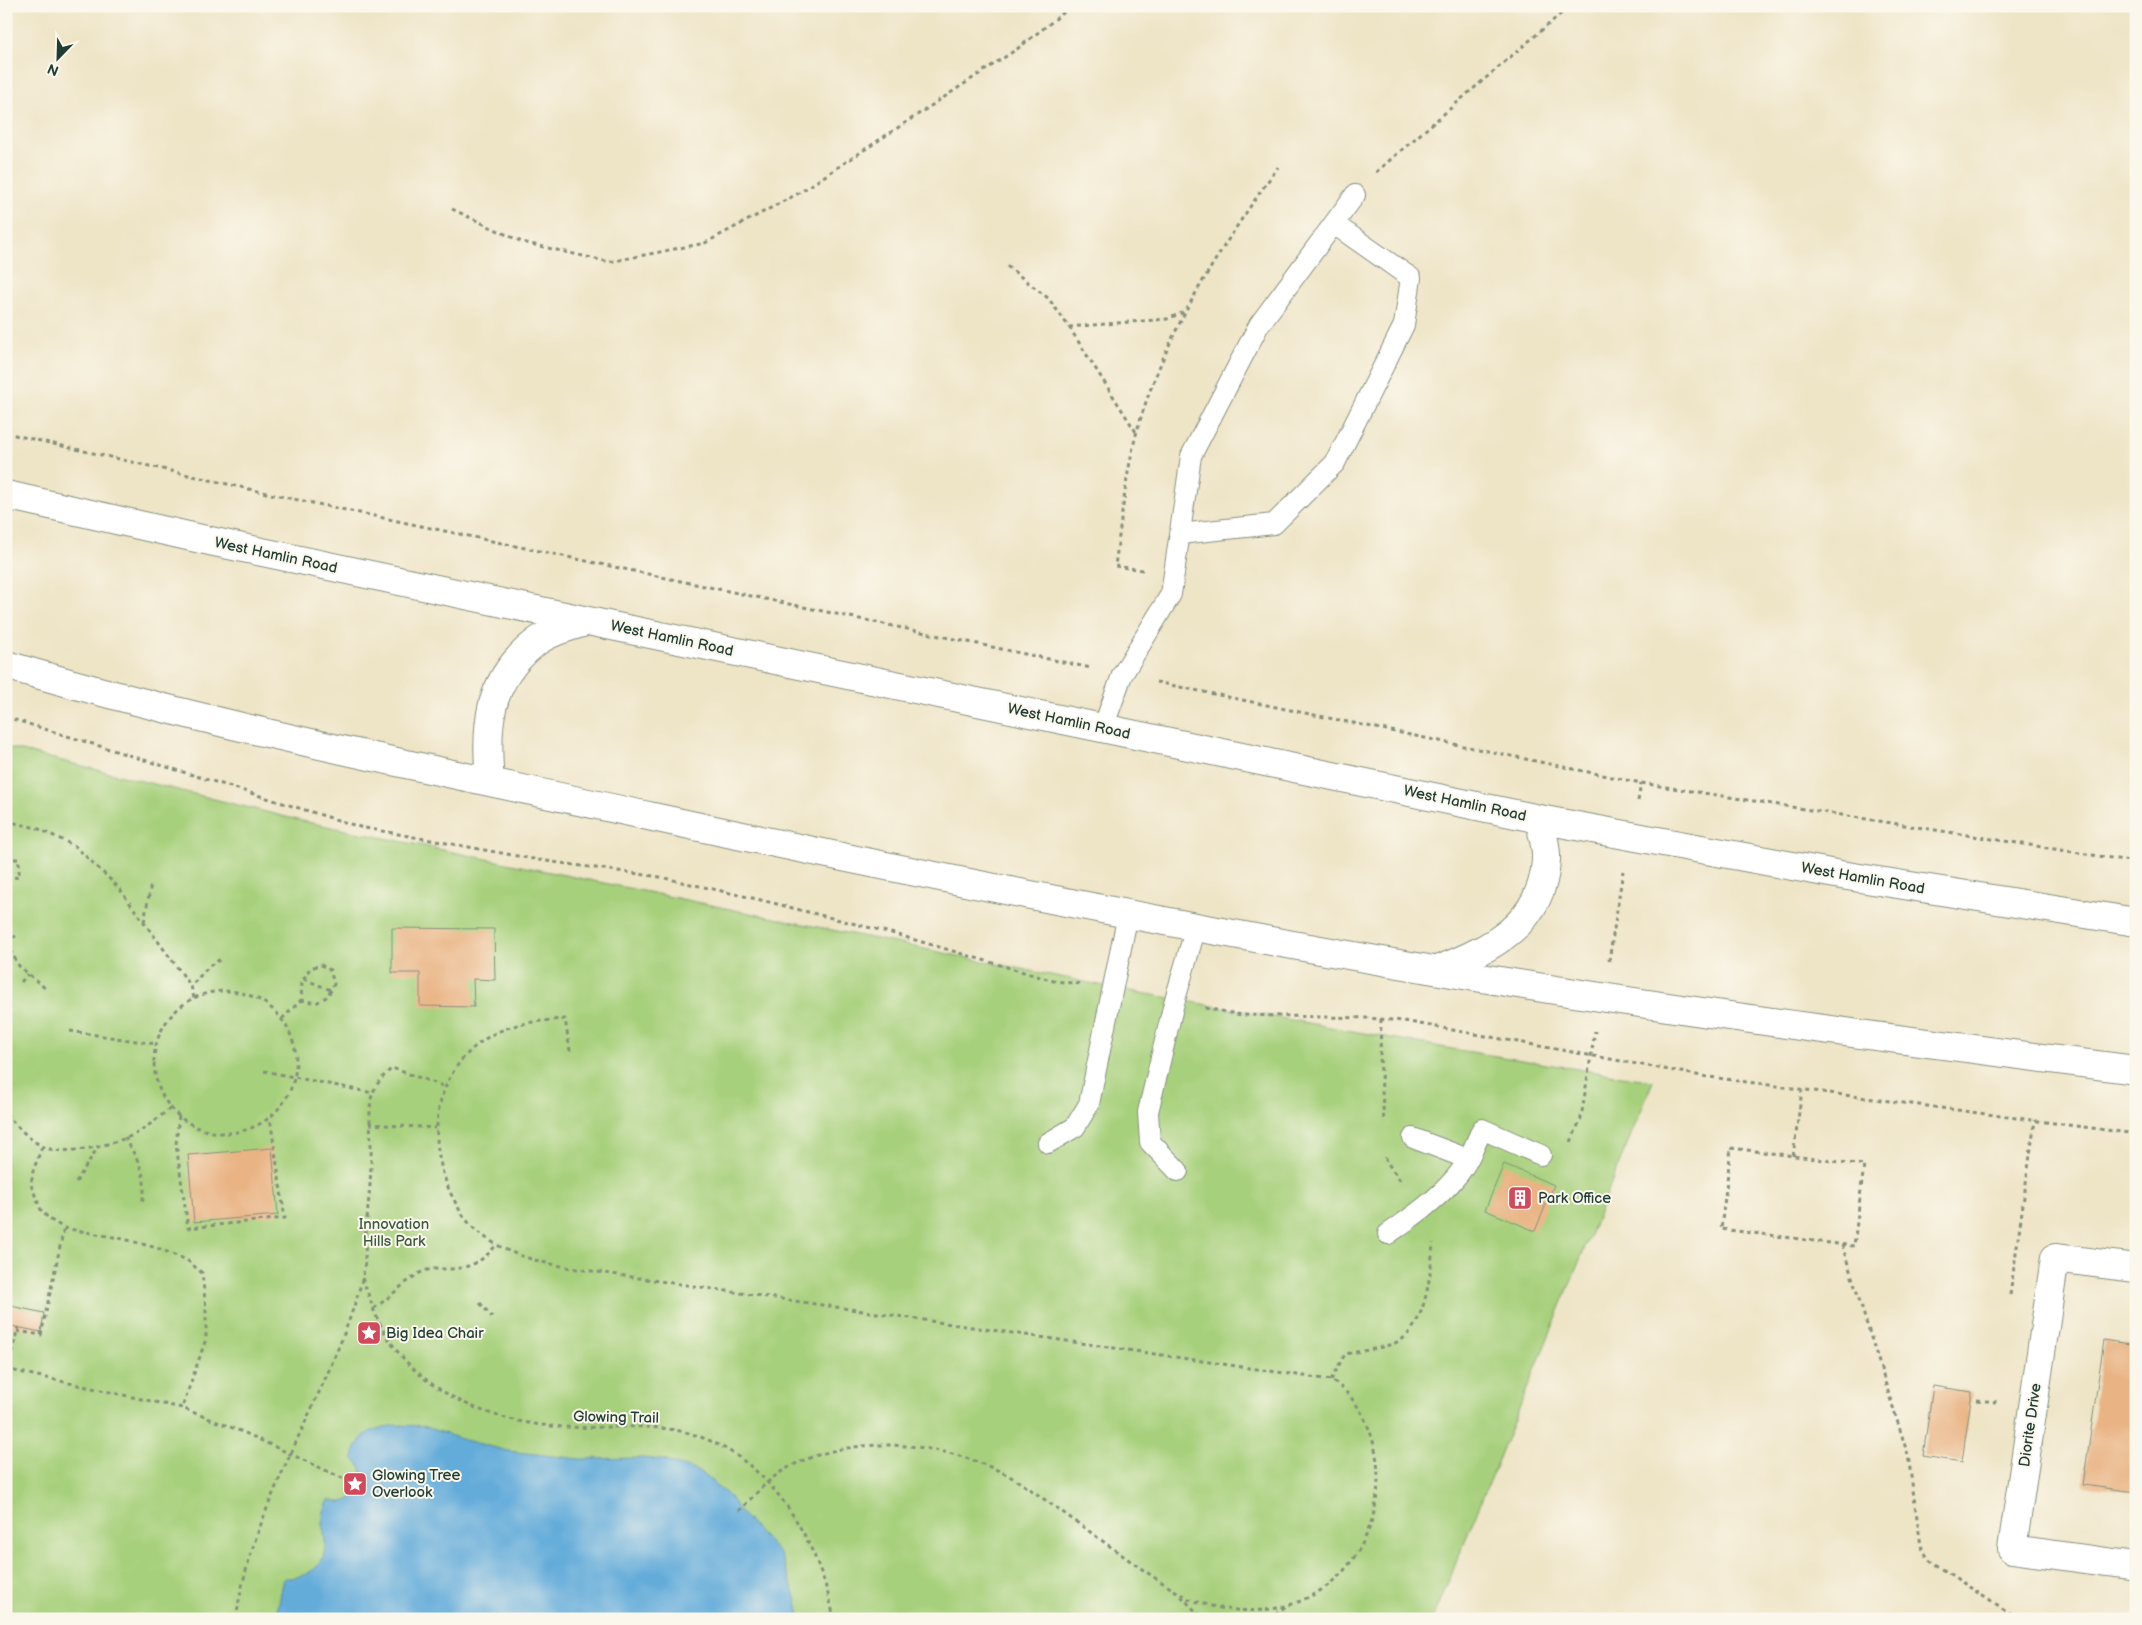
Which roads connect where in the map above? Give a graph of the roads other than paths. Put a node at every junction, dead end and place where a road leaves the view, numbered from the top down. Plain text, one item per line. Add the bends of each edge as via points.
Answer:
1 (1355, 195) road end
2 (1334, 224) junction
3 (6, 495) edge
4 (1179, 534) junction
5 (588, 621) junction
6 (6, 665) edge
7 (1103, 728) junction
8 (490, 782) junction
9 (1539, 819) junction
10 (1128, 914) junction
11 (2136, 922) edge
12 (1196, 927) junction
13 (1438, 970) junction
14 (2136, 1070) edge
15 (1413, 1138) dead end
16 (1048, 1143) dead end
17 (1541, 1155) road end
18 (1468, 1160) junction
19 (1178, 1171) dead end
20 (1388, 1234) dead end
21 (2136, 1268) edge
22 (2136, 1566) edge

1 - 2 lane
2 - 4 lane via 1259,326 1191,456
2 - 4 lane via 1411,278 1404,325 1335,464 1274,524
3 - 5 main road, West Hamlin Road
4 - 7 lane via 1171,594 1122,675
5 - 7 main road, West Hamlin Road
5 - 8 main road via 536,642 504,679 488,722
6 - 8 main road via 211,721
7 - 9 main road, West Hamlin Road
8 - 10 main road
9 - 11 main road, West Hamlin Road via 1841,875
9 - 13 main road via 1547,858 1539,895 1528,914 1492,946
10 - 12 main road
10 - 16 lane via 1090,1104 1075,1127
12 - 13 main road
12 - 19 lane via 1148,1112 1150,1142
13 - 14 main road via 1718,1014
15 - 18 lane
17 - 18 lane via 1482,1129
18 - 20 lane via 1456,1177 1428,1204
21 - 22 main road, Diorite Drive via 2055,1258 2012,1549

